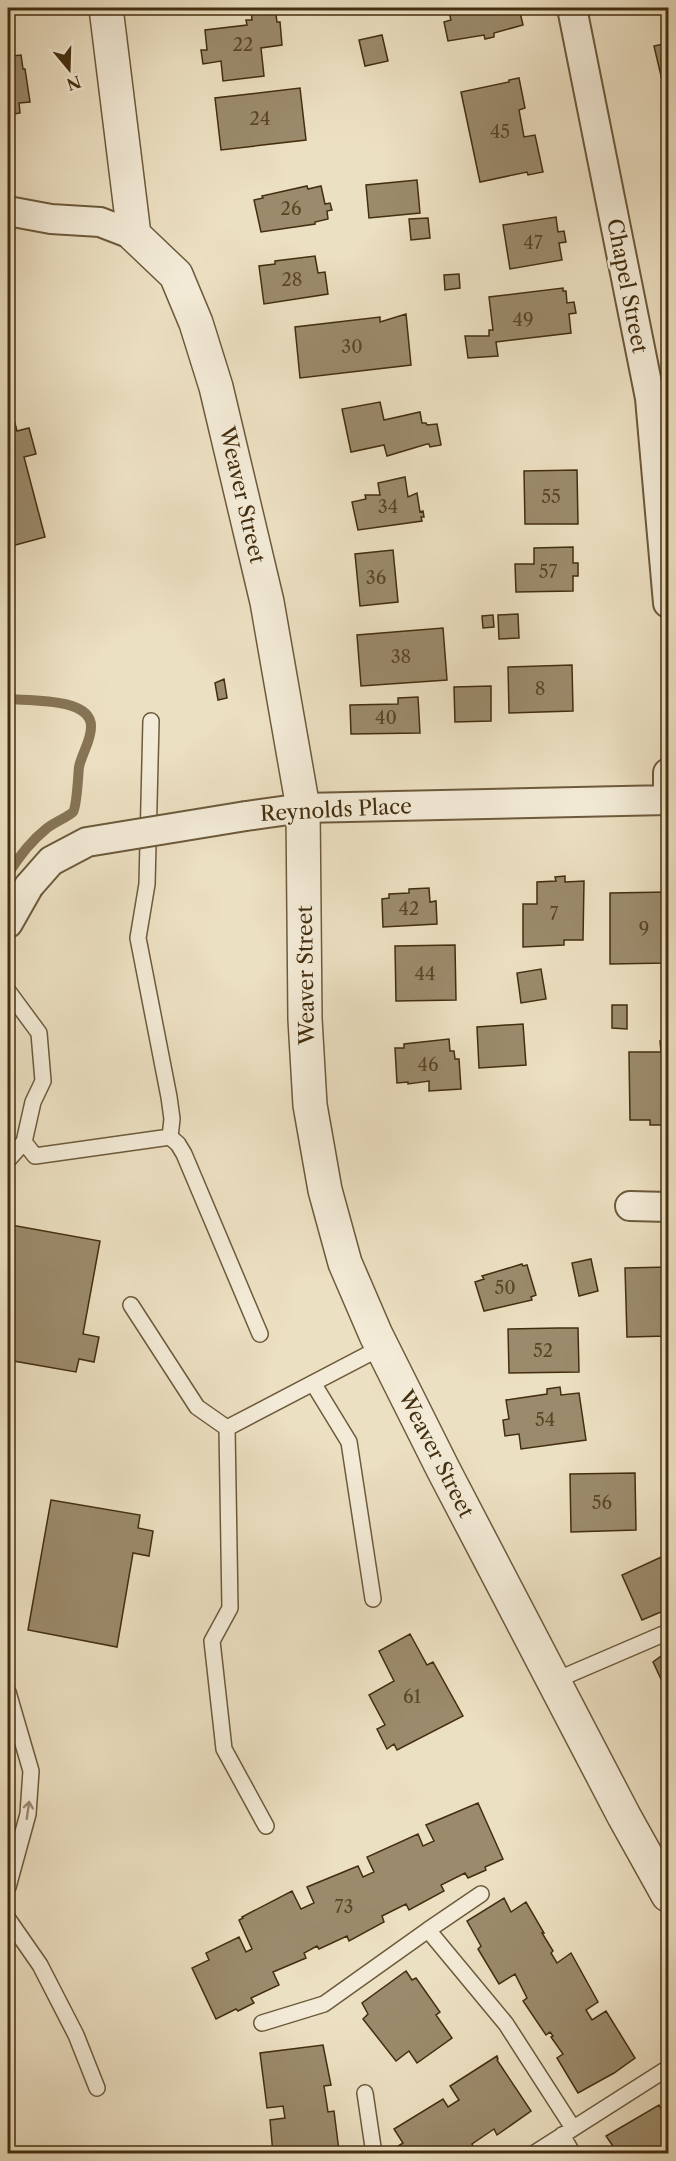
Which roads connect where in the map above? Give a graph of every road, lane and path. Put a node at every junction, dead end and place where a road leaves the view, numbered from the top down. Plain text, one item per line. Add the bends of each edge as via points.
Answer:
1 (106, 8) edge
2 (572, 8) edge
3 (8, 211) edge
4 (134, 235) junction
5 (669, 603) edge
6 (152, 721) dead end
7 (669, 773) edge
8 (668, 800) edge
9 (303, 808) junction
10 (8, 923) edge
11 (8, 991) edge
12 (170, 1137) junction
13 (24, 1142) junction
14 (8, 1160) edge
15 (630, 1206) dead end
16 (669, 1207) edge
17 (131, 1305) dead end
18 (260, 1334) dead end
19 (382, 1347) junction
20 (313, 1383) junction
21 (227, 1428) junction
22 (374, 1599) dead end
23 (669, 1632) edge
24 (554, 1681) junction
25 (8, 1692) edge
26 (266, 1826) dead end
27 (8, 1887) edge
28 (481, 1894) dead end
29 (669, 1895) edge
30 (8, 1919) edge
31 (428, 1930) junction
32 (262, 2023) dead end
33 (669, 2068) edge
34 (97, 2088) dead end
35 (365, 2093) dead end
36 (567, 2132) junction
37 (374, 2154) edge
38 (533, 2154) edge
39 (573, 2154) edge

1 - 4 street
2 - 5 street, Chapel Street via 650,398
3 - 4 street via 100,222
4 - 9 street, Weaver Street via 176,275 216,387 267,602
6 - 12 lane via 147,884 138,938 169,1097
7 - 8 street
8 - 9 street, Reynolds Place
9 - 10 street, Reynolds Place, bridge via 87,842 51,861 29,886
9 - 19 street, Weaver Street via 310,1105 325,1190 345,1263
11 - 13 lane via 39,1033 43,1081 33,1102
12 - 13 lane via 35,1156
12 - 18 lane via 184,1154
13 - 14 lane
15 - 16 street
17 - 21 lane via 197,1407
19 - 20 lane
19 - 24 street, Weaver Street
20 - 21 lane
20 - 22 lane via 349,1442
21 - 26 lane via 230,1608 212,1641 224,1749
23 - 24 lane
24 - 29 street, Weaver Street
27 -> 25 lane via 28,1814 32,1771
28 - 31 lane
30 - 34 lane via 40,1965 76,2035
31 - 32 lane via 324,2004
31 - 36 lane via 506,2024
33 - 36 lane
35 - 37 lane
36 - 38 lane
36 - 39 lane

